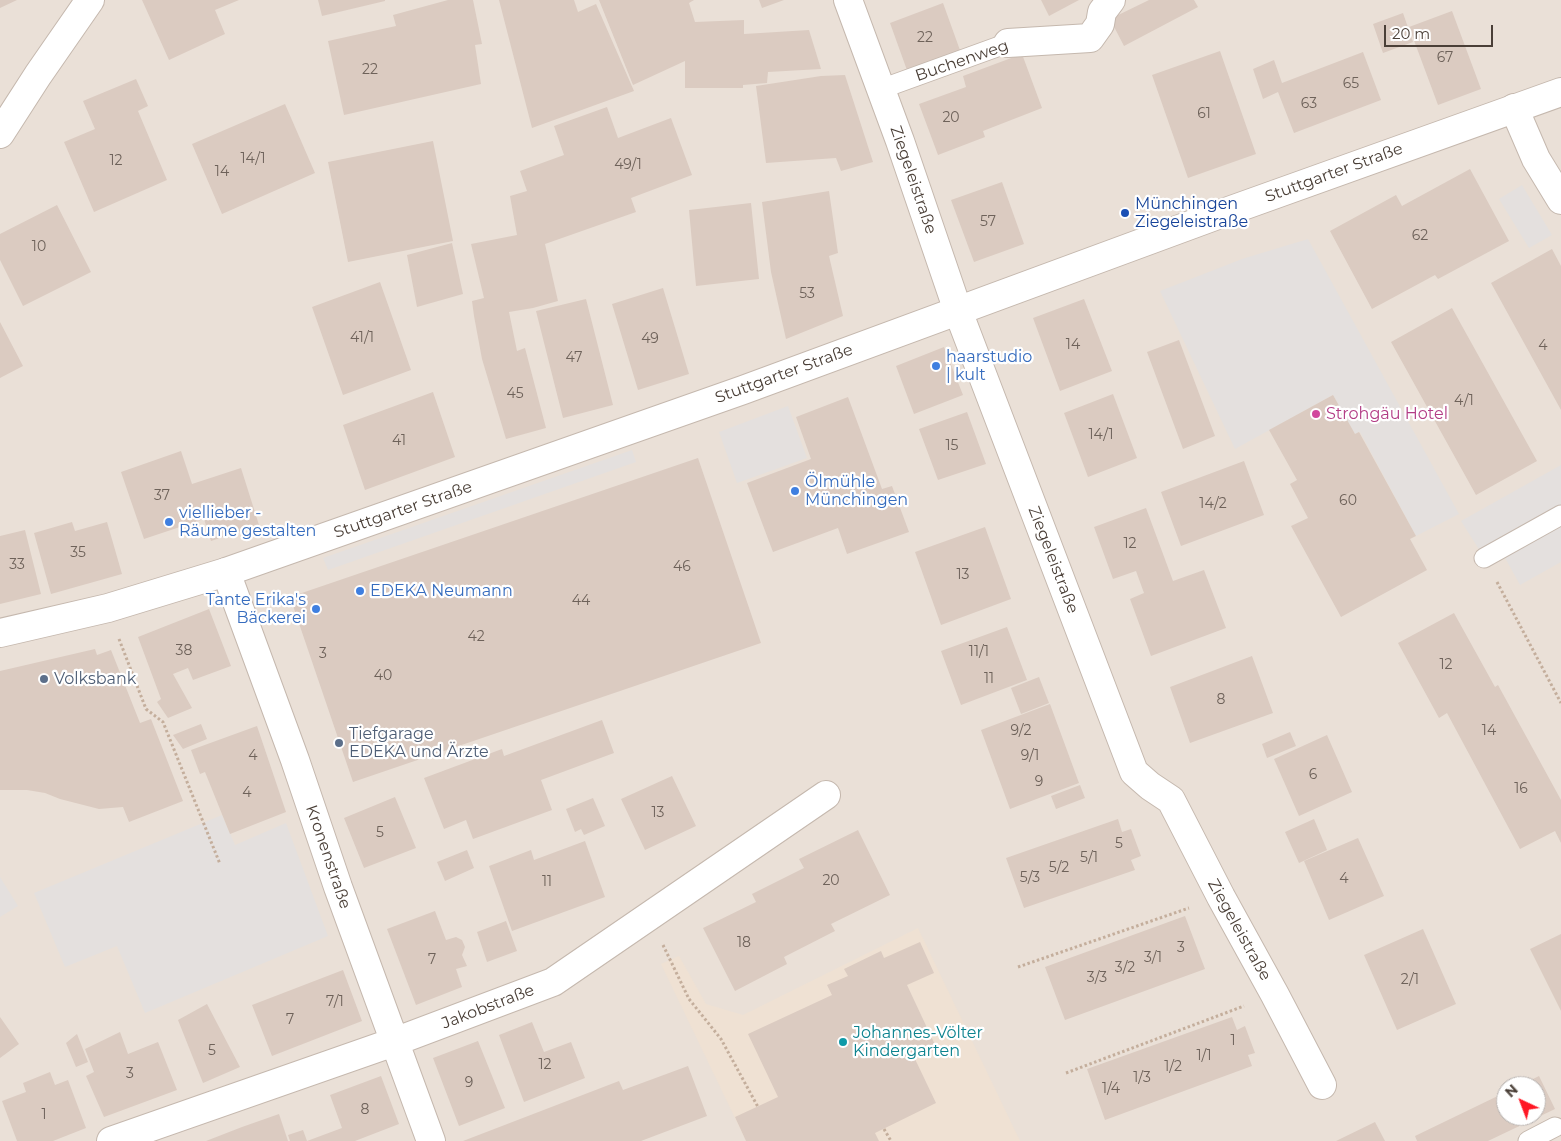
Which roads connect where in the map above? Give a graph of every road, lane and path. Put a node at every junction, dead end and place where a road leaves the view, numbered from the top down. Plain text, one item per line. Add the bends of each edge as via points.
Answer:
1 (90, 0) edge
2 (848, 0) edge
3 (1112, 0) edge
4 (1008, 43) joint
5 (881, 89) junction
6 (1561, 92) edge
7 (1514, 108) junction
8 (0, 134) edge
9 (1561, 200) edge
10 (958, 311) junction
11 (1561, 515) edge
12 (1484, 558) joint
13 (226, 572) junction
14 (108, 608) junction
15 (0, 633) edge
16 (1561, 703) edge
17 (826, 795) dead end
18 (220, 864) dead end
19 (1221, 897) junction
20 (671, 960) dead end
21 (1018, 967) dead end
22 (1275, 994) junction
23 (394, 1042) junction
24 (1066, 1073) dead end
25 (1322, 1085) dead end
26 (758, 1107) dead end
27 (1555, 1127) dead end
28 (884, 1128) dead end
29 (111, 1141) edge
30 (431, 1141) edge
31 (890, 1141) edge
32 (1528, 1141) edge

1 - 8 street
2 - 5 street, Ziegeleistraße
3 - 4 street, Buchenweg via 1102,12 1100,24 1090,38
4 - 5 lane, Buchenweg
5 - 10 street, Ziegeleistraße
6 - 7 street, Stuttgarter Straße
7 - 9 street via 1536,159
7 - 10 street, Stuttgarter Straße
10 - 13 street, Stuttgarter Straße
10 - 19 street, Ziegeleistraße via 1134,772 1170,800
11 - 12 lane
12 - 16 path
13 - 14 street, Stuttgarter Straße
13 - 23 street, Kronenstraße
14 - 15 street, Stuttgarter Straße
14 - 18 path via 146,709 162,722
17 - 23 street, Jakobstraße via 552,982
19 - 21 path
19 - 22 street, Ziegeleistraße
20 - 26 path via 689,999 721,1039
22 - 24 path
22 - 25 street, Ziegeleistraße
23 - 29 street, Jakobstraße
23 - 30 street, Kronenstraße
27 - 32 lane
28 - 31 path

